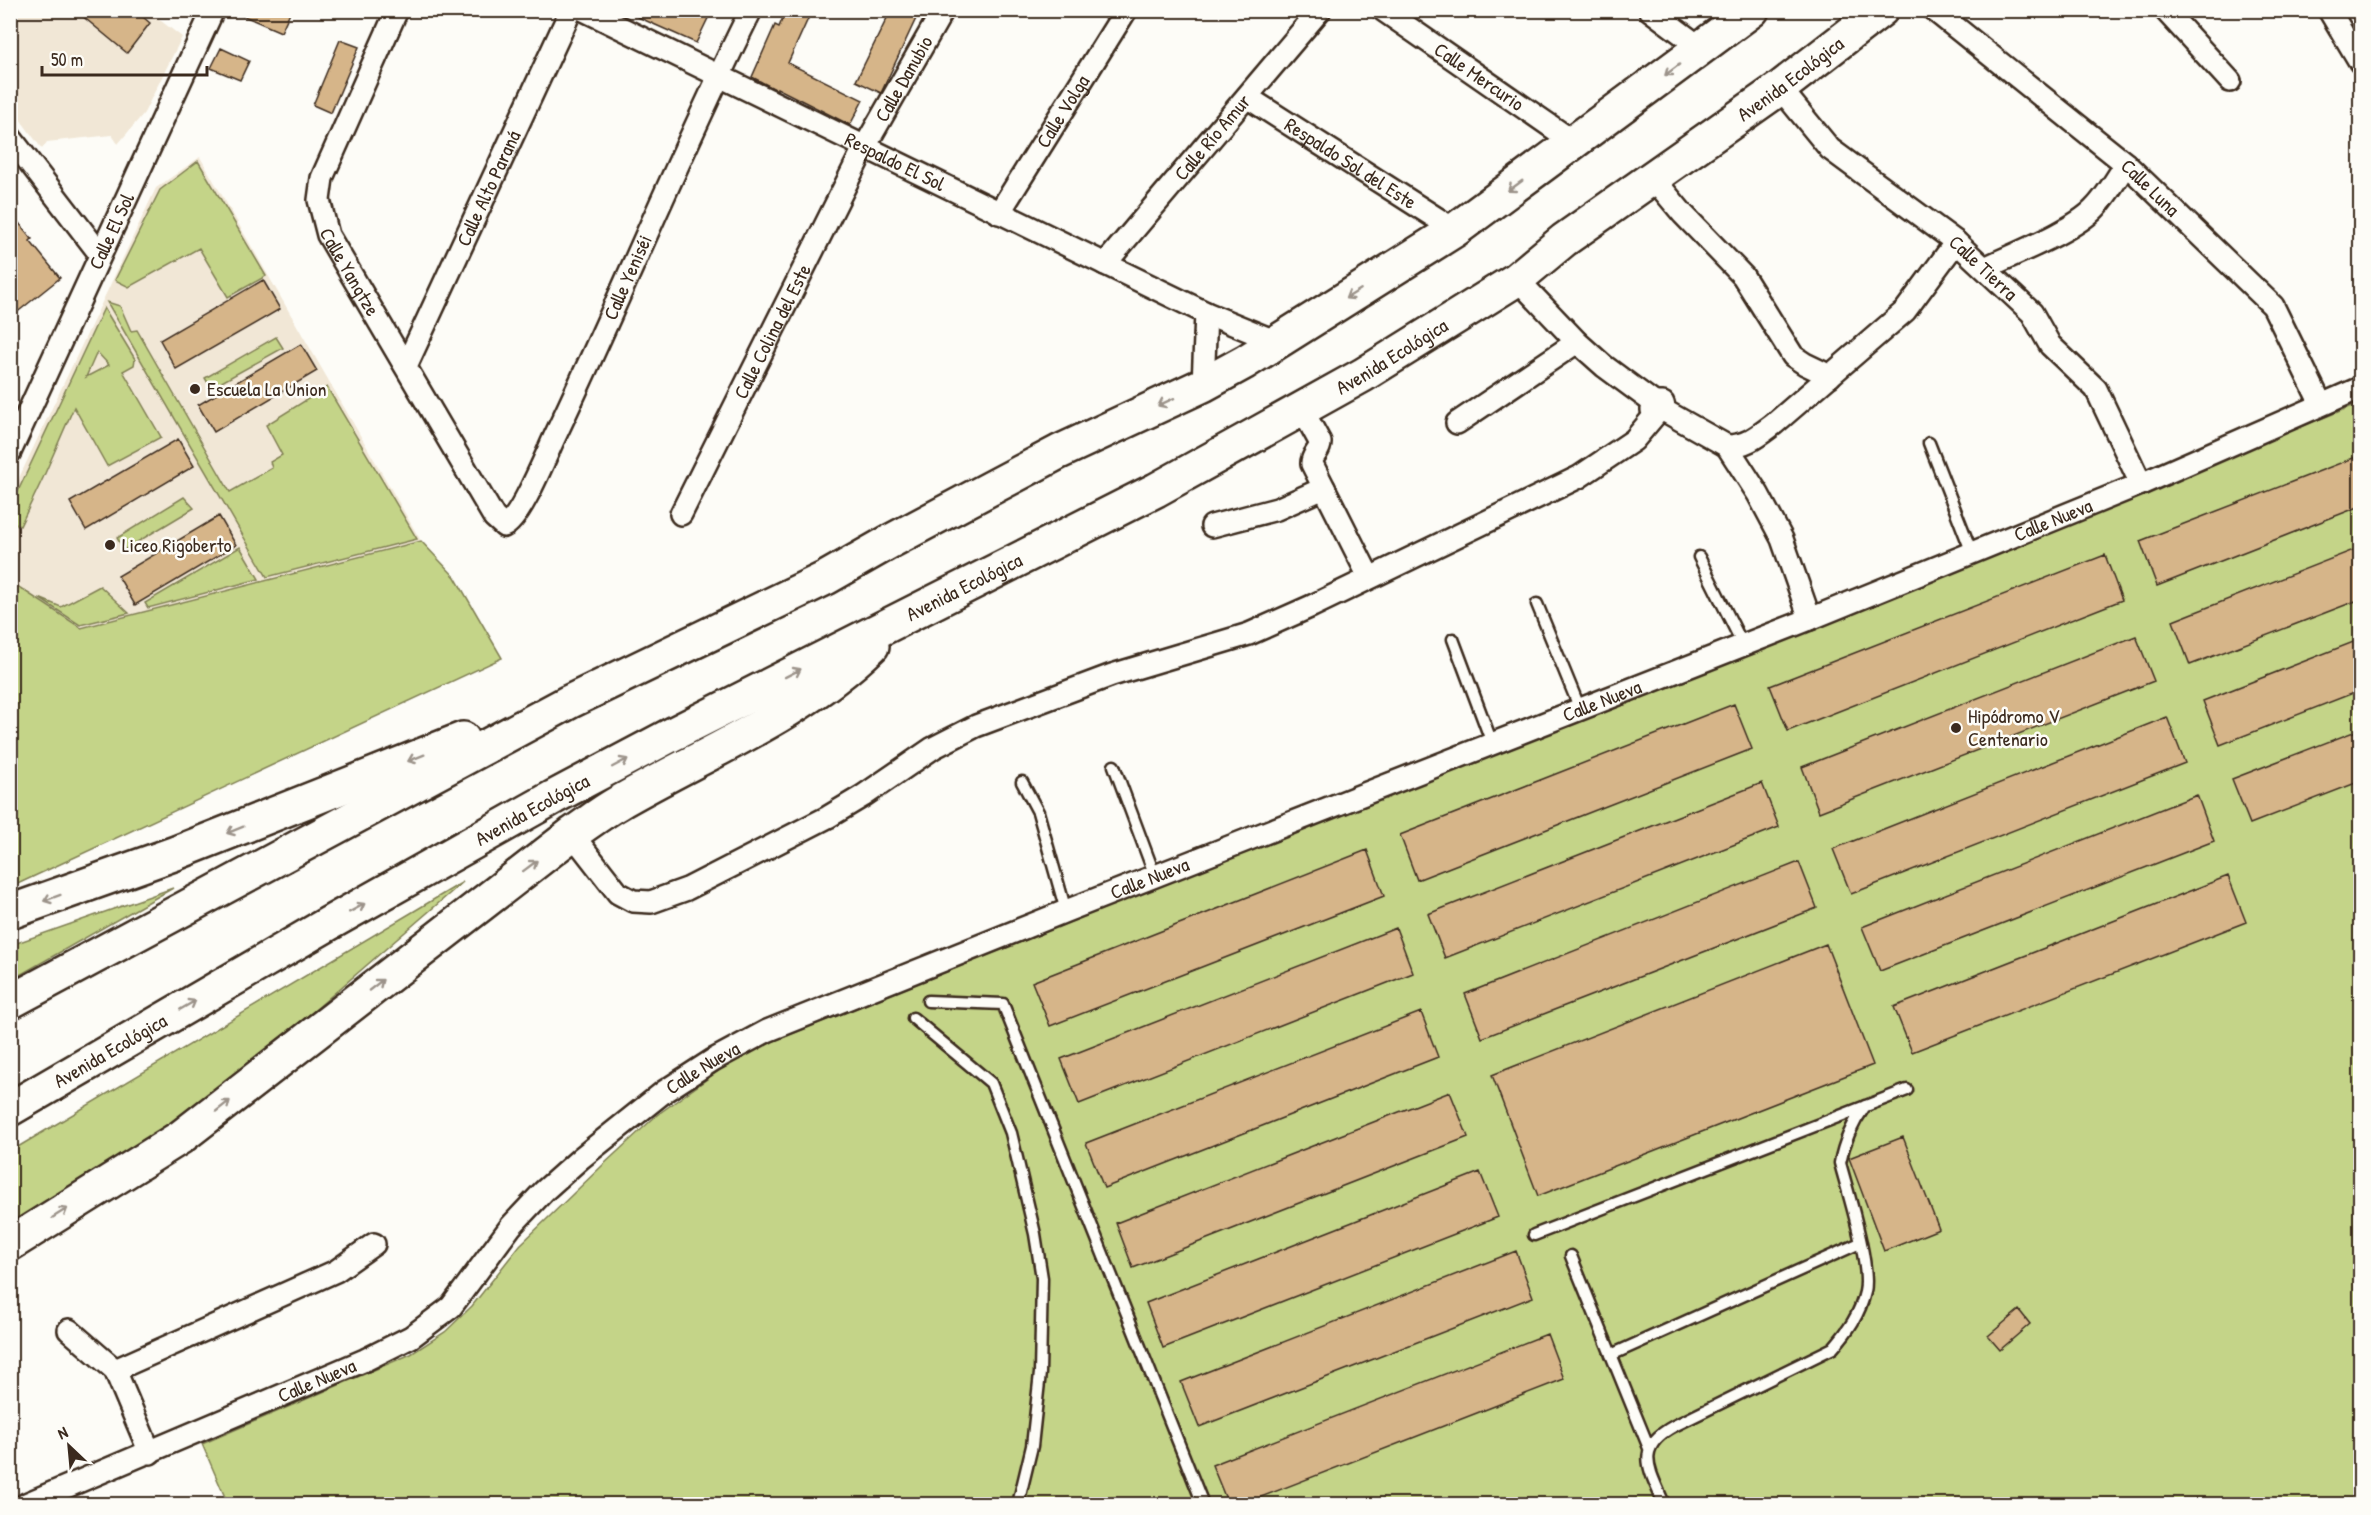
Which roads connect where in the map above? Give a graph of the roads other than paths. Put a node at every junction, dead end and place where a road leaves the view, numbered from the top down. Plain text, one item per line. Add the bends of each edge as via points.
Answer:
1 (213, 10) edge
2 (397, 10) edge
3 (571, 10) edge
4 (584, 10) edge
5 (751, 10) edge
6 (943, 10) edge
7 (1320, 10) edge
8 (1383, 10) edge
9 (1650, 10) edge
10 (1752, 10) edge
11 (1881, 10) edge
12 (1934, 10) edge
13 (2165, 10) edge
14 (2329, 10) edge
15 (1118, 13) edge
16 (1701, 48) junction
17 (2361, 62) edge
18 (719, 74) junction
19 (2230, 81) dead end
20 (1780, 88) junction
21 (1247, 97) junction
22 (10, 137) edge
23 (1575, 143) junction
24 (864, 148) junction
25 (2126, 164) junction
26 (1653, 178) junction
27 (999, 213) junction
28 (1455, 230) junction
29 (1956, 242) junction
30 (100, 254) junction
31 (1105, 264) junction
32 (1985, 268) junction
33 (1517, 279) junction
34 (1206, 313) junction
35 (1277, 342) junction
36 (1577, 342) junction
37 (406, 366) junction
38 (1830, 376) junction
39 (1203, 385) junction
40 (2361, 388) edge
41 (2321, 404) junction
42 (1302, 409) junction
43 (1658, 410) junction
44 (1457, 423) dead end
45 (1929, 443) dead end
46 (1727, 446) junction
47 (10, 452) edge
48 (2141, 484) junction
49 (1324, 488) junction
50 (681, 514) dead end
51 (494, 517) joint
52 (1212, 526) dead end
53 (1972, 553) junction
54 (1699, 557) dead end
55 (1369, 577) junction
56 (1537, 604) dead end
57 (903, 616) junction
58 (1810, 618) junction
59 (1453, 639) dead end
60 (1743, 645) junction
61 (569, 702) junction
62 (1580, 709) junction
63 (1492, 743) junction
64 (1114, 766) dead end
65 (1022, 782) dead end
66 (572, 834) junction
67 (1155, 876) junction
68 (1066, 911) junction
69 (10, 912) edge
70 (928, 1001) dead end
71 (10, 1002) edge
72 (914, 1018) dead end
73 (1907, 1090) dead end
74 (1865, 1106) junction
75 (10, 1109) edge
76 (1534, 1235) dead end
77 (1860, 1243) junction
78 (10, 1244) edge
79 (374, 1244) dead end
80 (1571, 1256) dead end
81 (69, 1330) dead end
82 (1611, 1355) junction
83 (115, 1370) junction
84 (1649, 1448) junction
85 (150, 1453) junction
86 (26, 1504) edge
87 (1018, 1504) edge
88 (1203, 1504) edge
89 (1664, 1504) edge

1 - 30 street, Calle El Sol
2 - 37 street, Calle Yangtze via 322,178 319,200 328,235
3 - 37 street, Calle Alto Paraná
4 - 18 street, Respaldo El Sol
5 - 18 street, Calle Yeniséi
6 - 24 street, Calle Danubio
7 - 21 street, Calle Río Amur
8 - 23 street, Calle Mercurio
9 - 16 street
10 - 16 main road
11 - 20 main road, Avenida Ecológica
12 - 25 street, Calle Luna
13 - 19 street
14 - 17 street
15 - 27 street, Calle Volga
16 -> 23 main road
18 - 24 street, Respaldo El Sol
18 - 51 street, Calle Yeniséi via 526,496 510,523 504,526
20 - 26 main road, Avenida Ecológica
20 - 29 street, Calle Tierra via 1830,149
21 - 28 street, Respaldo Sol del Este
21 - 31 street, Calle Río Amur
22 - 30 street
23 -> 28 main road
24 - 27 street, Respaldo El Sol
24 - 50 street, Calle Colina del Este
25 - 32 street via 2093,211
25 - 41 street, Calle Luna via 2273,306
26 - 33 main road, Avenida Ecológica via 1564,240
26 - 38 street via 1743,276 1793,356
27 - 31 street, Respaldo El Sol
28 -> 35 main road
29 - 32 street, Calle Tierra
29 - 38 street via 1905,311
30 - 47 street, Calle El Sol
31 - 34 street, Respaldo El Sol
32 - 48 street, Calle Tierra via 2032,314 2050,345 2096,389
33 - 36 street
33 - 42 main road, Avenida Ecológica
34 - 35 street, Respaldo El Sol
34 - 39 street
35 - 39 main road
36 - 43 street
36 - 44 street
37 - 51 street, Calle Yangtze
38 - 46 street via 1751,440
39 -> 61 main road via 1059,452 826,578
40 - 41 street, Calle Nueva
41 - 48 street, Calle Nueva
42 - 49 street via 1320,442 1312,462
42 - 57 main road, Avenida Ecológica via 1156,490
43 - 46 street
43 - 55 street via 1634,440 1579,477
45 - 53 lane
46 - 58 street via 1782,539
48 - 53 street, Calle Nueva
49 - 52 street via 1277,508
49 - 55 street
53 - 58 street, Calle Nueva
54 - 60 lane
55 - 66 street via 1249,634 1112,675 976,726 933,748 828,817 687,889 651,902 633,901 618,893
56 - 62 lane
57 - 66 main road via 856,662 802,703 617,804
75 -> 57 main road, Avenida Ecológica via 554,798
58 - 60 street, Calle Nueva
59 - 63 lane
60 - 62 street, Calle Nueva
61 -> 69 main road via 450,744 176,854
61 - 71 main road
62 - 63 street, Calle Nueva
63 - 67 street, Calle Nueva
64 - 67 lane
65 - 68 lane via 1038,812
78 -> 66 main road via 181,1137
67 - 68 street, Calle Nueva
68 - 85 street, Calle Nueva via 767,1031 713,1060 665,1090 544,1191 511,1226 451,1307 411,1337
70 - 88 lane via 1003,1004
72 - 87 lane via 991,1083 1011,1132 1035,1233 1041,1278 1039,1385 1032,1446
73 - 74 lane
74 - 76 lane
74 - 77 lane via 1848,1133 1840,1163
77 - 82 lane
77 - 84 lane via 1866,1290 1849,1330 1833,1348 1665,1431
79 - 83 street via 336,1270
80 - 82 lane
81 - 83 street
82 - 84 lane
83 - 85 street
84 - 89 lane via 1647,1462
85 - 86 street, Calle Nueva

